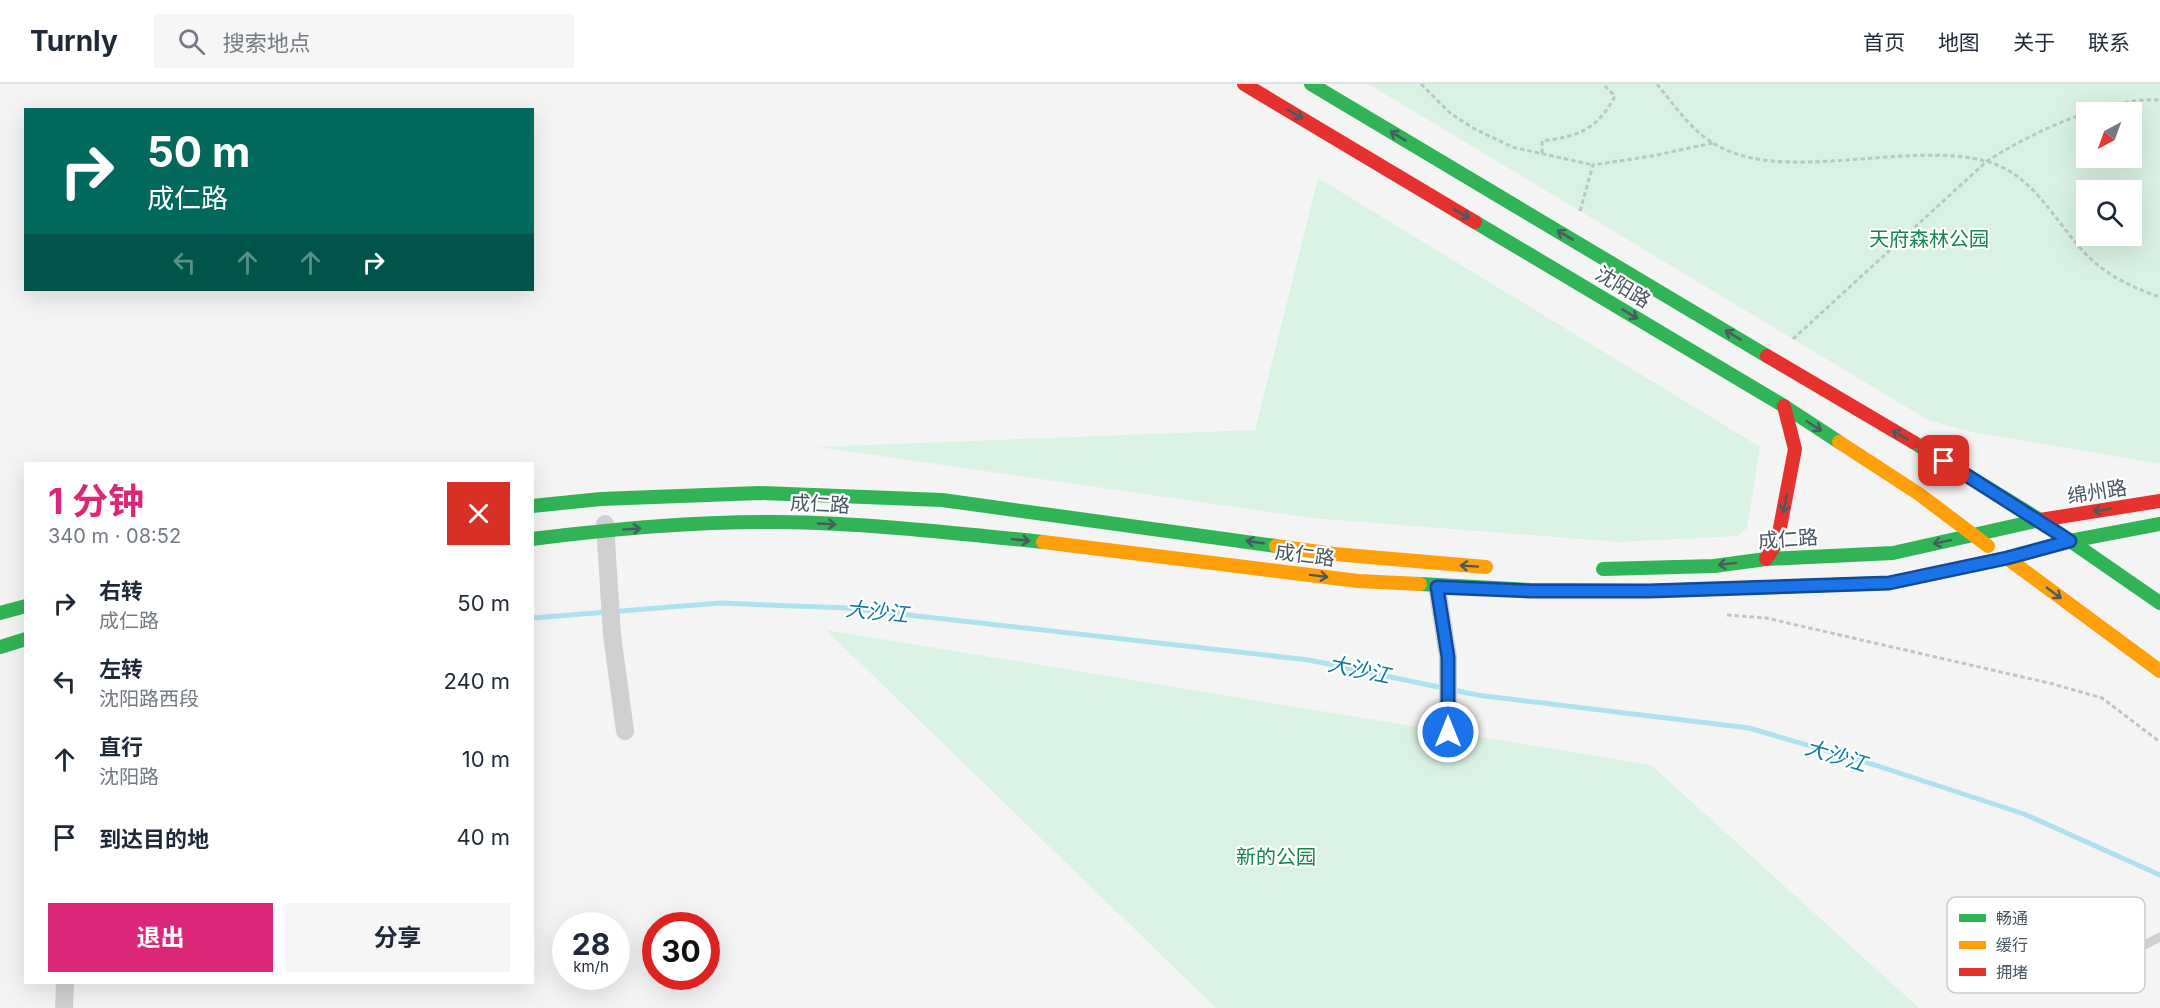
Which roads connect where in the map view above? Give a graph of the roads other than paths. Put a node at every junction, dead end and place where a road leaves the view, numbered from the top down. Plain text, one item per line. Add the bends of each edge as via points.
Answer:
1 (1244, 84) edge
2 (1311, 84) edge
3 (1784, 406) junction
4 (601, 499) junction
5 (2160, 501) edge
6 (534, 506) edge
7 (2040, 520) junction
8 (2160, 524) edge
9 (606, 531) junction
10 (1974, 536) junction
11 (534, 539) edge
12 (2070, 541) junction
13 (2007, 558) junction
14 (1766, 559) junction
15 (1501, 568) dead end
16 (1595, 569) dead end
17 (1437, 587) junction
18 (2160, 603) edge
19 (24, 607) edge
20 (0, 613) edge
21 (24, 640) edge
22 (0, 647) edge
23 (2160, 671) edge
24 (626, 731) dead end
25 (1448, 732) dead end
26 (2160, 937) edge
27 (2145, 945) edge
28 (65, 984) edge
29 (64, 1008) edge

1 -> 3 main road, 沈阳路
7 -> 2 main road, 沈阳路
3 -> 10 main road, 沈阳路 via 1919,494
3 -> 14 main road via 1795,449 1776,544
4 - 6 main road, 成仁路
4 - 9 street
15 -> 4 main road, 成仁路 via 1334,554 942,500 759,493
5 -> 7 main road, 绵州路
7 - 10 main road, 成仁路
7 - 12 main road, 沈阳路
8 - 12 main road
9 - 11 main road, 成仁路
9 -> 17 main road, 成仁路 via 778,522 861,526 1068,544 1358,581
9 - 24 street via 612,635
10 - 13 main road, 沈阳路
10 -> 14 main road, 成仁路 via 1893,553
12 - 13 main road, 成仁路
12 - 18 main road, 沈阳路
13 - 17 main road, 成仁路 via 1889,583 1650,591
13 -> 23 main road, 沈阳路
14 -> 16 main road, 成仁路 via 1714,566
17 - 25 street via 1448,657
19 - 20 main road
21 - 22 main road
26 - 27 lane
28 - 29 street

